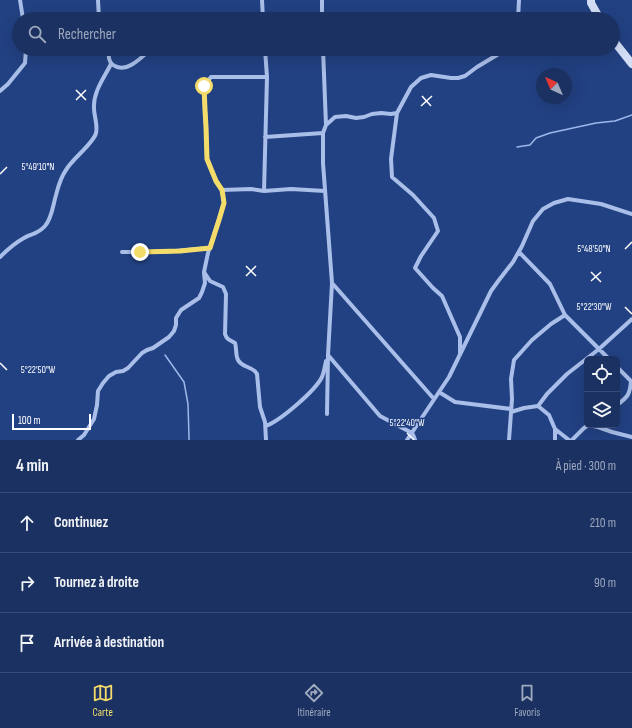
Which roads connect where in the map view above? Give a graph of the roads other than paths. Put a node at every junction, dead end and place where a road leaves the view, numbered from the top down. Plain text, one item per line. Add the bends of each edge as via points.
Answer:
1 (20, 0) edge
2 (98, 0) edge
3 (262, 0) edge
4 (322, 0) edge
5 (519, 0) edge
6 (591, 0) edge
7 (22, 12) edge
8 (98, 12) edge
9 (263, 12) edge
10 (322, 12) edge
11 (518, 12) edge
12 (596, 12) edge
13 (620, 50) edge
14 (26, 56) edge
15 (109, 56) edge
16 (142, 56) edge
17 (265, 56) edge
18 (323, 56) edge
19 (495, 56) edge
20 (111, 64) junction
21 (632, 64) edge
22 (267, 78) junction
23 (0, 91) edge
24 (397, 113) junction
25 (326, 125) junction
26 (323, 133) junction
27 (265, 137) junction
28 (222, 190) junction
29 (264, 191) junction
30 (325, 191) junction
31 (632, 214) edge
32 (210, 248) junction
33 (122, 252) dead end
34 (519, 252) junction
35 (0, 257) edge
36 (204, 272) junction
37 (332, 283) junction
38 (566, 315) junction
39 (632, 319) edge
40 (599, 349) junction
41 (328, 355) junction
42 (460, 355) junction
43 (606, 356) edge
44 (620, 370) edge
45 (439, 392) junction
46 (434, 399) junction
47 (620, 403) edge
48 (538, 406) junction
49 (511, 411) junction
50 (327, 414) dead end
51 (266, 426) junction
52 (556, 429) junction
53 (412, 433) junction
54 (632, 437) edge
55 (78, 440) edge
56 (266, 440) edge
57 (407, 440) edge
58 (415, 440) edge
59 (509, 440) edge
60 (555, 440) edge
61 (569, 440) edge
62 (572, 440) edge

1 - 7 street
2 - 8 street
3 - 9 street
4 - 10 street
5 - 11 street
6 - 12 street
13 - 21 street
14 - 23 street via 25,63
15 - 20 street
16 - 20 street via 124,68
17 - 22 street
18 - 25 street
19 - 24 street via 458,78 431,75 421,78 411,87
20 - 35 street via 95,95 96,134 65,171 46,225 37,233 24,237
22 - 27 street
22 - 28 street via 211,77 204,86 207,159
24 - 25 street via 372,114 364,118 336,117
24 - 42 street via 390,159 392,178 413,195 434,218 438,231 420,256 415,268 442,296 460,336
25 - 26 street
26 - 27 street
26 - 30 street
27 - 29 street
28 - 29 street
28 - 32 street via 224,203
29 - 30 street
30 - 37 street
31 - 34 street via 601,204 568,199 554,203 543,209 533,221
32 - 33 street
32 - 36 street
34 - 38 street via 550,284
34 - 42 street via 491,291
36 - 51 street via 210,281 223,287 226,294 226,338 235,343 236,355 240,362 257,374 260,408
36 - 55 street via 205,283 199,298 178,314 174,331 169,337 142,353 128,368 109,376 103,383 98,390 94,419
37 - 41 street
37 - 46 street
38 - 40 street
38 - 49 street via 532,340 514,360
39 - 40 street
40 - 43 street
40 - 48 street via 567,374
41 - 50 street
41 - 51 street via 317,384 286,414
41 - 53 street via 380,416
42 - 45 street
44 - 47 street via 631,381 627,397
45 - 46 street
45 - 49 street via 455,402
46 - 53 street
48 - 49 street
48 - 52 street via 549,415
49 - 59 street
51 - 56 street
52 - 60 street
52 - 61 street
53 - 57 street
53 - 58 street
54 - 62 street via 589,425

